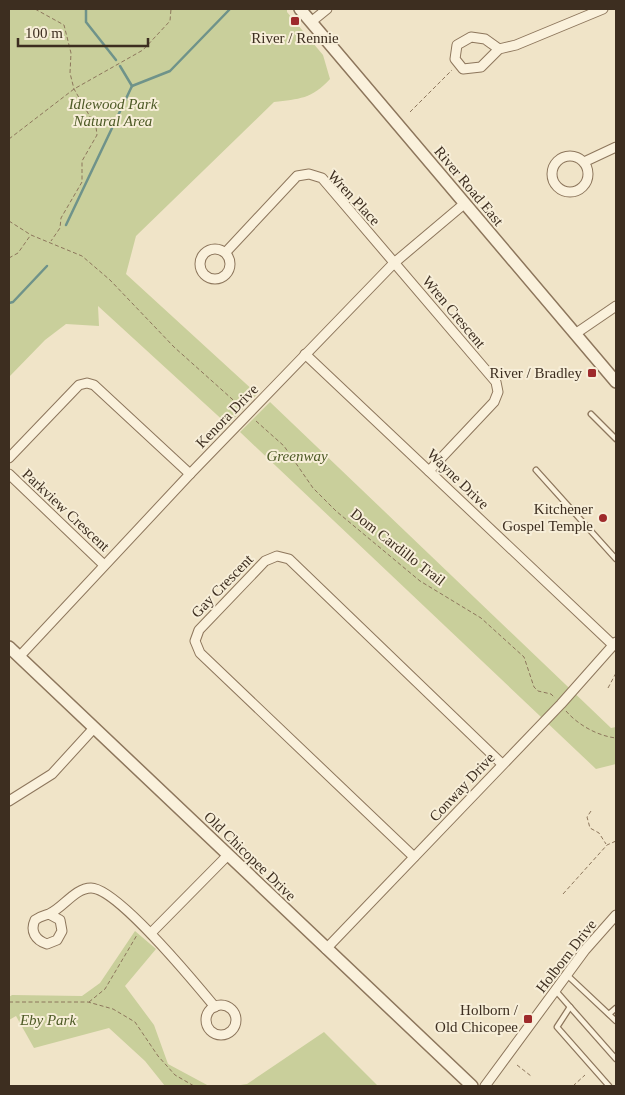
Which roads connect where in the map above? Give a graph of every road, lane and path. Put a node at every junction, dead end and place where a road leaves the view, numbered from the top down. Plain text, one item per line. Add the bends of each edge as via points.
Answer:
1 (35, 9) edge
2 (171, 9) edge
3 (300, 9) edge
4 (327, 9) edge
5 (603, 9) edge
6 (311, 22) junction
7 (499, 49) junction
8 (458, 64) junction
9 (74, 89) junction
10 (410, 112) dead end
11 (9, 139) edge
12 (616, 147) edge
13 (584, 162) junction
14 (464, 204) junction
15 (9, 221) edge
16 (31, 235) junction
17 (50, 242) junction
18 (226, 252) dead end
19 (9, 258) edge
20 (394, 263) junction
21 (616, 306) edge
22 (576, 334) junction
23 (305, 354) junction
24 (616, 382) edge
25 (245, 411) dead end
26 (591, 414) dead end
27 (253, 418) dead end
28 (616, 439) edge
29 (9, 458) edge
30 (429, 470) junction
31 (536, 470) dead end
32 (9, 474) edge
33 (190, 474) junction
34 (616, 558) edge
35 (104, 566) junction
36 (615, 644) edge
37 (9, 647) edge
38 (19, 657) junction
39 (616, 673) edge
40 (608, 688) dead end
41 (557, 700) dead end
42 (564, 708) dead end
43 (94, 728) junction
44 (616, 738) edge
45 (502, 764) junction
46 (9, 801) edge
47 (591, 811) dead end
48 (616, 841) edge
49 (607, 845) junction
50 (228, 855) junction
51 (414, 857) junction
52 (563, 894) dead end
53 (49, 914) dead end
54 (616, 915) edge
55 (140, 932) dead end
56 (151, 933) junction
57 (326, 949) junction
58 (568, 975) junction
59 (556, 991) junction
60 (9, 1002) edge
61 (88, 1002) junction
62 (215, 1006) dead end
63 (570, 1007) junction
64 (616, 1008) edge
65 (609, 1014) junction
66 (616, 1020) edge
67 (616, 1059) edge
68 (517, 1065) dead end
69 (585, 1075) dead end
70 (531, 1076) dead end
71 (194, 1086) edge
72 (472, 1086) edge
73 (485, 1086) edge
74 (573, 1086) edge
75 (609, 1086) edge

1 - 9 path via 64,25 71,52 70,73
2 - 9 path via 170,21 143,50
3 - 6 street, River Road East
4 - 6 street
5 - 7 street
6 - 14 street, River Road East
7 - 8 street via 481,67 470,70
7 - 8 street via 484,39 471,37 457,45 455,59
8 - 10 path
9 - 11 path
9 - 17 path via 96,126 97,134 82,161 82,182
12 - 13 street
13 - 13 street via 573,156 556,162 552,173 559,189 570,192 585,184 588,173
14 - 20 street, Kenora Drive
14 - 22 street, River Road East
15 - 16 path
16 - 17 path
16 - 19 path via 18,253
17 - 25 path via 82,256 110,280 174,346
18 - 20 street, Wren Place via 297,176 309,174 322,178
20 - 23 street, Kenora Drive
20 - 30 street, Wren Crescent via 496,382 498,392 494,402
21 - 22 street
22 - 24 street, River Road East
23 - 30 street, Wayne Drive
23 - 33 street, Kenora Drive
26 - 28 lane
27 - 41 path, Dom Cardillo Trail via 284,446 313,488 336,511 420,581 482,618 524,657 534,686
29 - 33 street, Parkview Crescent via 79,385 87,383 94,385
30 - 36 street, Wayne Drive
31 - 34 lane
32 - 35 street, Parkview Crescent
33 - 35 street, Kenora Drive
35 - 38 street, Kenora Drive
36 - 45 street, Conway Drive
37 - 38 street, Old Chicopee Drive
38 - 43 street, Old Chicopee Drive
39 - 40 path
42 - 44 path via 572,718 593,731
43 - 46 street via 52,774
43 - 50 street, Old Chicopee Drive
45 - 51 street, Conway Drive
45 - 51 street, Gay Crescent via 289,559 277,556 265,561 199,630 195,641 200,653
47 - 49 path via 588,823
48 - 49 path
49 - 52 path
50 - 56 street
50 - 57 street, Old Chicopee Drive
51 - 57 street, Conway Drive
53 - 56 street via 82,890 102,890
54 - 58 street, Holborn Drive via 602,928
55 - 61 path via 104,989
56 - 62 street
57 - 72 street, Old Chicopee Drive
58 - 59 street, Holborn Drive
58 - 65 lane
59 - 63 lane
59 - 73 street, Holborn Drive
60 - 61 path
61 - 71 path via 112,1009 135,1022 175,1075
63 - 67 lane
63 - 75 lane via 557,1027
64 - 65 lane
65 - 66 lane
68 - 70 path
69 - 74 path

